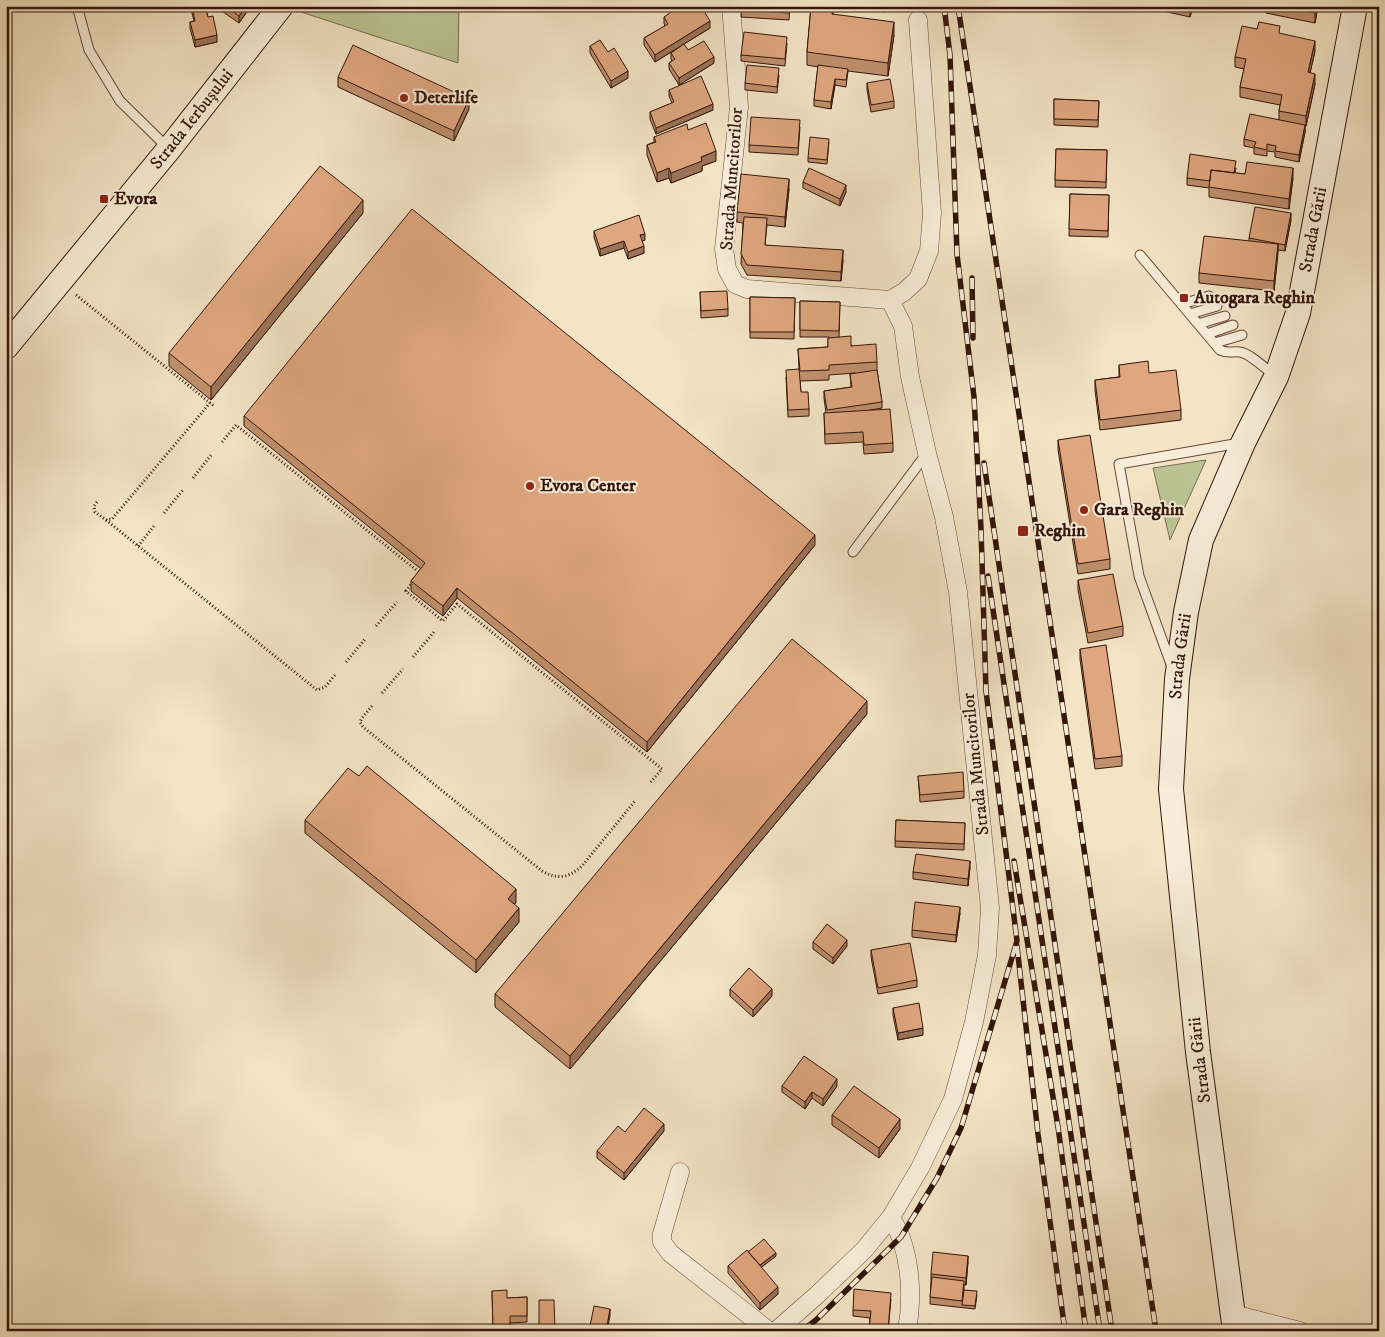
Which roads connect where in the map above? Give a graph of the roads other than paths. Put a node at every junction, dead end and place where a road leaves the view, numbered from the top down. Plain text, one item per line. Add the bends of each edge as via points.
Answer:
1 (77, 6) edge
2 (281, 6) edge
3 (731, 6) edge
4 (1355, 6) edge
5 (918, 20) dead end
6 (169, 149) junction
7 (1140, 255) dead end
8 (1209, 296) dead end
9 (890, 300) junction
10 (1182, 304) junction
11 (1217, 306) dead end
12 (1190, 314) junction
13 (1225, 316) dead end
14 (1198, 324) junction
15 (1233, 325) dead end
16 (1207, 334) junction
17 (1242, 335) dead end
18 (1215, 343) junction
19 (6, 347) edge
20 (1276, 376) junction
21 (1243, 443) junction
22 (927, 452) junction
23 (853, 552) dead end
24 (1177, 678) junction
25 (680, 1172) dead end
26 (891, 1217) junction
27 (1234, 1322) edge
28 (769, 1331) edge
29 (776, 1331) edge
30 (907, 1331) edge
31 (1300, 1331) edge

1 - 6 lane via 89,50 120,101
2 - 6 main road, Strada Ierbușului
3 - 9 street, Strada Muncitorilor via 739,107 724,249 734,284 747,289
4 - 20 main road, Strada Gării via 1298,313
5 - 9 street via 932,213 929,251 918,279
6 - 19 main road, Strada Ierbușului
7 - 10 lane
8 - 10 lane
9 - 22 street, Strada Muncitorilor via 903,326
10 - 12 lane
11 - 12 lane
12 - 14 lane
13 - 14 lane
14 - 16 lane
15 - 16 lane
16 - 18 lane
17 - 18 lane
18 - 20 lane via 1227,353 1246,354
20 - 21 main road, Strada Gării
21 - 24 main road, Strada Gării via 1201,540
21 - 24 lane via 1119,464 1139,576
22 - 23 lane
22 - 26 street, Strada Muncitorilor via 944,517 958,592 990,908 985,964 974,1022 953,1099 920,1168
24 - 27 main road, Strada Gării via 1172,789 1198,1052
25 - 28 street via 662,1242 670,1253
26 - 29 street, Strada Muncitorilor via 864,1250
26 - 30 street via 901,1237 909,1277
27 - 31 street

